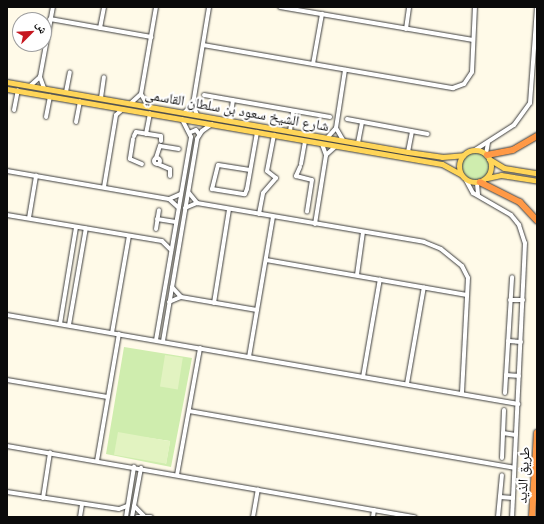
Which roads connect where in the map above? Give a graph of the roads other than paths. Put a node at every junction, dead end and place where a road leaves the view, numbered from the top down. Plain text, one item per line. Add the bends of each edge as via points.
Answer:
1 (104, 7) edge
2 (156, 7) edge
3 (209, 7) edge
4 (280, 7) edge
5 (409, 7) edge
6 (475, 7) edge
7 (537, 7) edge
8 (322, 14) junction
9 (52, 19) edge
10 (100, 28) junction
11 (406, 29) junction
12 (151, 37) junction
13 (473, 40) junction
14 (203, 45) junction
15 (44, 52) edge
16 (313, 64) junction
17 (345, 70) junction
18 (70, 72) dead end
19 (40, 77) junction
20 (104, 77) dead end
21 (7, 82) edge
22 (30, 86) junction
23 (44, 88) junction
24 (12, 90) edge
25 (66, 92) junction
26 (7, 94) edge
27 (141, 94) junction
28 (204, 95) dead end
29 (50, 96) junction
30 (101, 98) junction
31 (233, 100) junction
32 (80, 101) junction
33 (131, 103) junction
34 (193, 104) junction
35 (148, 106) junction
36 (111, 107) junction
37 (123, 109) junction
38 (14, 110) dead end
39 (294, 111) junction
40 (184, 113) junction
41 (150, 114) junction
42 (116, 115) junction
43 (197, 115) junction
44 (46, 117) dead end
45 (330, 117) dead end
46 (182, 119) junction
47 (347, 119) dead end
48 (230, 121) junction
49 (76, 122) dead end
50 (362, 122) junction
51 (212, 124) junction
52 (336, 128) junction
53 (290, 131) junction
54 (412, 131) junction
55 (191, 132) junction
56 (256, 132) junction
57 (146, 134) junction
58 (199, 134) junction
59 (428, 134) dead end
60 (274, 135) junction
61 (537, 136) edge
62 (327, 138) junction
63 (343, 140) junction
64 (305, 141) junction
65 (161, 143) junction
66 (358, 143) junction
67 (489, 143) junction
68 (322, 144) junction
69 (336, 146) junction
70 (179, 149) dead end
71 (475, 150) junction
72 (408, 152) junction
73 (326, 155) junction
74 (463, 155) junction
75 (487, 156) junction
76 (142, 164) dead end
77 (250, 170) junction
78 (7, 171) edge
79 (537, 173) edge
80 (460, 174) junction
81 (36, 176) junction
82 (170, 176) dead end
83 (486, 178) junction
84 (466, 180) junction
85 (537, 181) edge
86 (478, 182) junction
87 (104, 187) junction
88 (188, 192) junction
89 (181, 194) junction
90 (480, 196) junction
91 (169, 199) junction
92 (197, 203) junction
93 (179, 208) junction
94 (185, 208) junction
95 (229, 209) junction
96 (159, 210) dead end
97 (307, 212) dead end
98 (259, 214) junction
99 (7, 215) edge
100 (273, 217) junction
101 (29, 218) junction
102 (157, 219) junction
103 (537, 220) edge
104 (176, 222) junction
105 (314, 224) junction
106 (76, 227) junction
107 (86, 228) junction
108 (156, 230) dead end
109 (363, 232) junction
110 (129, 236) junction
111 (174, 236) junction
112 (162, 241) junction
113 (171, 250) junction
114 (72, 251) junction
115 (82, 253) junction
116 (266, 260) junction
117 (356, 275) junction
118 (512, 277) dead end
119 (380, 280) junction
120 (172, 287) junction
121 (424, 287) junction
122 (467, 295) junction
123 (181, 297) junction
124 (510, 300) junction
125 (522, 300) junction
126 (63, 301) junction
127 (169, 302) junction
128 (73, 303) junction
129 (214, 303) junction
130 (257, 310) junction
131 (7, 315) edge
132 (60, 324) junction
133 (69, 325) junction
134 (112, 333) junction
135 (119, 334) junction
136 (156, 340) junction
137 (163, 341) junction
138 (508, 341) junction
139 (521, 342) junction
140 (200, 348) junction
141 (249, 357) junction
142 (506, 375) junction
143 (519, 376) junction
144 (363, 377) junction
145 (7, 380) edge
146 (406, 384) junction
147 (505, 393) dead end
148 (462, 394) junction
149 (108, 397) junction
150 (518, 404) junction
151 (504, 410) dead end
152 (189, 411) junction
153 (503, 433) junction
154 (537, 433) edge
155 (516, 435) junction
156 (7, 446) edge
157 (50, 453) junction
158 (502, 458) dead end
159 (97, 461) junction
160 (134, 467) junction
161 (141, 468) junction
162 (514, 468) junction
163 (177, 475) junction
164 (502, 475) dead end
165 (258, 489) junction
166 (7, 492) edge
167 (500, 497) junction
168 (43, 498) junction
169 (513, 498) junction
170 (82, 504) junction
171 (127, 506) junction
172 (134, 506) junction
173 (119, 509) junction
174 (374, 510) junction
175 (126, 516) edge
176 (144, 516) junction
177 (80, 517) edge
178 (132, 517) edge
179 (137, 517) edge
180 (151, 517) edge
181 (253, 517) edge
182 (373, 517) edge
183 (415, 517) edge
184 (498, 517) edge
185 (512, 517) edge
186 (532, 517) edge

1 - 10 street
2 - 12 street
3 - 14 street
4 - 8 street
5 - 11 street
6 - 13 street
7 - 67 street via 530,103 518,121
8 - 11 street
8 - 16 street
9 - 10 street
10 - 12 street
11 - 13 street
12 - 27 street
13 - 17 street via 472,74 464,83 453,88
14 - 16 street
14 - 34 street
15 - 19 street
16 - 17 street
17 - 52 street
18 - 25 street
19 - 22 street
19 - 23 street
20 - 30 street
21 - 22 main road, شارع الشيخ سعود بن سلطان القاسمي
22 - 23 main road, شارع الشيخ سعود بن سلطان القاسمي
23 - 25 main road, شارع الشيخ سعود بن سلطان القاسمي
24 - 26 street
24 - 29 main road, شارع الشيخ سعود بن سلطان القاسمي
24 - 38 street
25 - 30 main road, شارع الشيخ سعود بن سلطان القاسمي
27 - 33 street
27 - 35 street
28 - 31 street
29 - 32 main road, شارع الشيخ سعود بن سلطان القاسمي
29 - 44 street
30 - 33 main road, شارع الشيخ سعود بن سلطان القاسمي
31 - 39 street
31 - 48 street
32 - 36 main road, شارع الشيخ سعود بن سلطان القاسمي
32 - 49 street
33 - 35 main road, شارع الشيخ سعود بن سلطان القاسمي
34 - 40 street
34 - 43 street
35 - 40 main road, شارع الشيخ سعود بن سلطان القاسمي
36 - 37 main road, شارع الشيخ سعود بن سلطان القاسمي
36 - 42 street
37 - 41 main road, شارع الشيخ سعود بن سلطان القاسمي
37 - 42 street
39 - 45 street
39 - 53 street
40 - 43 main road, شارع الشيخ سعود بن سلطان القاسمي
41 - 46 main road, شارع الشيخ سعود بن سلطان القاسمي
41 - 57 street
42 - 87 street
43 - 48 main road, شارع الشيخ سعود بن سلطان القاسمي
46 - 51 main road, شارع الشيخ سعود بن سلطان القاسمي
46 - 55 street
47 - 50 street
48 - 53 main road, شارع الشيخ سعود بن سلطان القاسمي
50 - 54 street
50 - 66 street
51 - 56 main road, شارع الشيخ سعود بن سلطان القاسمي
51 - 58 street
52 - 62 street
52 - 63 street
53 - 62 main road, شارع الشيخ سعود بن سلطان القاسمي
54 - 59 street
54 - 72 street
55 - 58 street via 196,130
55 - 89 street
56 - 60 main road, شارع الشيخ سعود بن سلطان القاسمي
56 - 77 street
57 - 65 street via 161,136
57 - 76 street via 135,132 130,159
58 - 88 street
60 - 64 main road, شارع الشيخ سعود بن سلطان القاسمي
60 - 98 street via 267,171 276,177 271,188 263,193
61 - 75 highway via 518,149
62 - 63 main road, شارع الشيخ سعود بن سلطان القاسمي
63 - 66 main road, شارع الشيخ سعود بن سلطان القاسمي
63 - 69 main road via 343,144
64 - 68 main road, شارع الشيخ سعود بن سلطان القاسمي
64 - 97 street via 300,166 295,175 312,180
65 - 70 street
65 - 82 street via 154,162 170,170
66 - 72 main road, شارع الشيخ سعود بن سلطان القاسمي
67 - 71 street
67 - 75 street
68 - 69 main road, شارع الشيخ سعود بن سلطان القاسمي
68 - 73 street
69 - 73 street
69 - 80 main road, شارع الشيخ سعود بن سلطان القاسمي via 446,165
71 - 74 main road
71 - 75 main road
72 - 74 main road, شارع الشيخ سعود بن سلطان القاسمي via 445,157
73 - 105 street
74 - 80 main road via 458,164
75 - 79 main road via 508,168
75 - 83 main road via 491,167
77 - 77 street via 218,165 212,189 243,195
78 - 81 street
80 - 84 main road
81 - 87 street
81 - 101 street
83 - 85 main road via 507,176
83 - 86 main road
84 - 86 main road
84 - 90 street
86 - 90 street
86 - 103 highway via 520,202
87 - 91 street
88 - 92 street
88 - 94 street
89 - 91 street
89 - 93 street
90 - 125 street via 511,215 522,231 526,250
91 - 93 street
92 - 94 street
92 - 95 street
93 - 104 street
94 - 120 street
95 - 98 street
95 - 129 street
96 - 102 street
98 - 100 street
99 - 101 street
100 - 105 street
100 - 116 street
101 - 106 street
102 - 104 street
102 - 108 street
104 - 111 street
105 - 109 street
106 - 107 street
106 - 114 street
107 - 110 street
107 - 115 street
109 - 117 street
109 - 122 street via 424,242 441,249 464,268
110 - 112 street
110 - 134 street
111 - 112 street
111 - 113 street
112 - 113 street
113 - 136 street
114 - 115 street
114 - 126 street
115 - 128 street
116 - 117 street
116 - 130 street
117 - 119 street
118 - 124 street
119 - 121 street
119 - 144 street
120 - 123 street
120 - 127 street
121 - 122 street
121 - 146 street
122 - 148 street
123 - 127 street
123 - 129 street
124 - 125 street
124 - 138 street
125 - 139 street
126 - 128 street
126 - 132 street
127 - 137 street
128 - 133 street
129 - 130 street
130 - 141 street
131 - 132 street
132 - 133 street
133 - 134 street
134 - 135 street
135 - 136 street
135 - 149 street
136 - 137 street
137 - 140 street
138 - 139 street
138 - 142 street
139 - 143 street
140 - 141 street
140 - 152 street
141 - 144 street
142 - 143 street
142 - 147 street
143 - 150 street
144 - 146 street
145 - 149 street
146 - 148 street
148 - 150 street
149 - 159 street
150 - 155 street
151 - 153 street
152 - 162 street
152 - 163 street
153 - 155 street
153 - 158 street
154 - 186 highway, طريق الذيد
155 - 162 street
156 - 157 street
157 - 159 street
157 - 168 street
159 - 160 street
160 - 161 street
160 - 171 street
161 - 163 street
161 - 172 street
162 - 169 street
163 - 165 street
164 - 167 street
165 - 174 street
165 - 181 street
166 - 168 street
167 - 169 street
167 - 184 street
168 - 170 street
169 - 185 street
170 - 173 street
170 - 177 street
171 - 173 street
171 - 175 street
172 - 176 street
172 - 178 street
173 - 175 street
174 - 182 street
174 - 183 street
176 - 179 street
176 - 180 street

